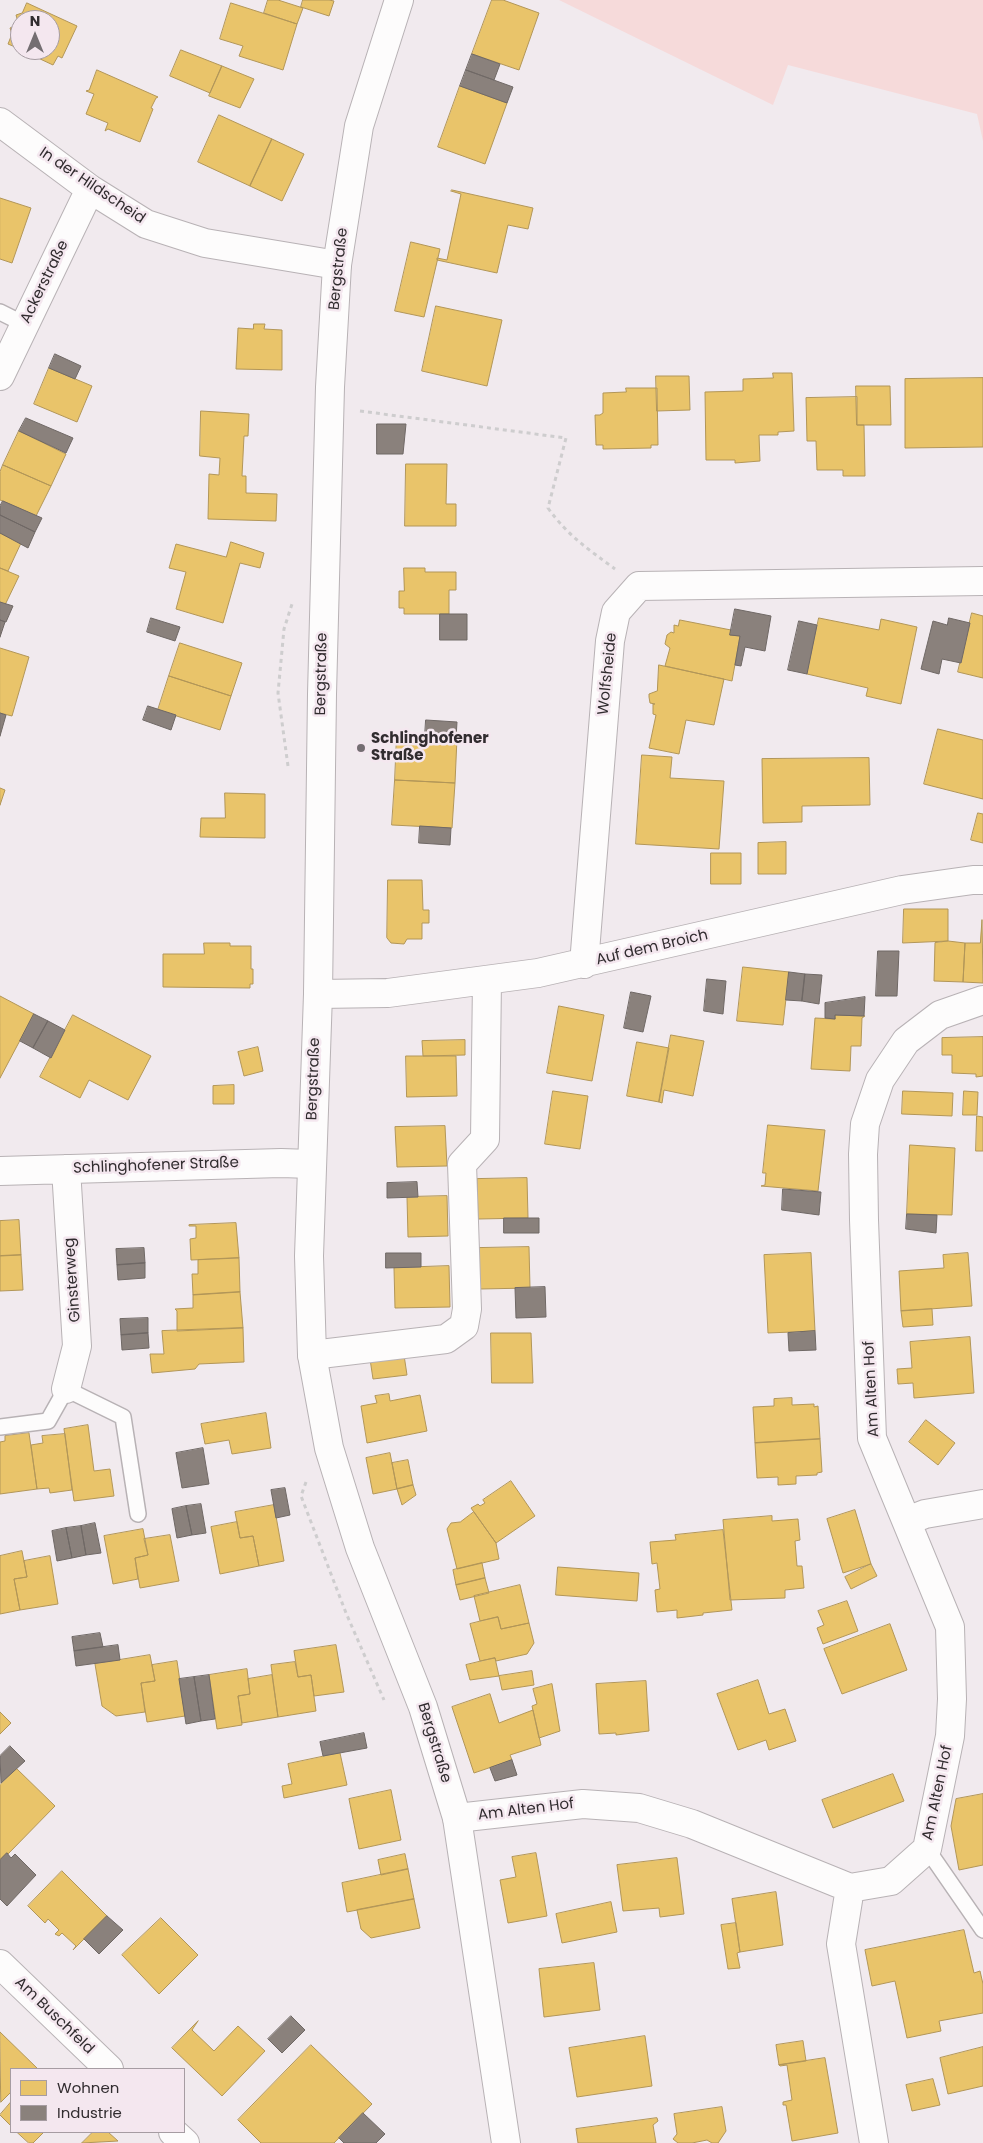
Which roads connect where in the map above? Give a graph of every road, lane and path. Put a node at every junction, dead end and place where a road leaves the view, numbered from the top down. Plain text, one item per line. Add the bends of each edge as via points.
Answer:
1 (399, 0) edge
2 (0, 122) edge
3 (90, 189) junction
4 (337, 265) junction
5 (0, 312) edge
6 (24, 324) junction
7 (0, 376) edge
8 (329, 407) junction
9 (983, 581) edge
10 (639, 586) junction
11 (983, 880) edge
12 (584, 964) junction
13 (486, 980) junction
14 (318, 994) junction
15 (983, 1000) edge
16 (311, 1164) junction
17 (66, 1169) junction
18 (0, 1171) edge
19 (312, 1355) junction
20 (66, 1389) junction
21 (0, 1428) edge
22 (983, 1504) edge
23 (138, 1514) dead end
24 (908, 1521) junction
25 (457, 1818) junction
26 (927, 1849) junction
27 (850, 1888) junction
28 (983, 1930) edge
29 (0, 1964) edge
30 (108, 2068) edge
31 (174, 2133) edge
32 (185, 2143) edge
33 (506, 2143) edge
34 (874, 2143) edge

1 - 4 street, Bergstraße via 359,126
2 - 3 street, In der Hildscheid
3 - 4 street, In der Hildscheid via 146,224 205,243
3 - 6 street, Ackerstraße
4 - 8 street, Bergstraße
5 - 6 lane
6 - 7 street, Ackerstraße
8 - 10 path via 566,438 548,508 579,543
8 - 14 street, Bergstraße
9 - 10 street
10 - 12 street, Wolfsheide via 616,612 610,642
11 - 12 street, Auf dem Broich via 902,890
12 - 13 street, Auf dem Broich
13 - 14 street, Auf dem Broich via 388,993
13 - 19 street via 486,1139 462,1164 467,1309 464,1326 446,1339
14 - 16 street, Bergstraße
15 - 24 street, Am Alten Hof via 940,1015 906,1041 880,1080 865,1124 864,1210 872,1438
16 - 17 street, Schlinghofener Straße
16 - 19 street, Bergstraße
17 - 18 street, Schlinghofener Straße
17 - 20 street, Ginsterweg via 77,1346
19 - 25 street, Bergstraße via 329,1448 360,1548 424,1707
20 - 21 lane via 48,1421
20 - 23 lane via 123,1417
22 - 24 street via 925,1514
24 - 26 street, Am Alten Hof via 950,1627 950,1736
25 - 27 street, Am Alten Hof via 583,1804 639,1808 692,1824
25 - 33 street, Bergstraße
26 - 27 street, Am Alten Hof via 891,1881
26 - 28 lane, Am Alten Hof
27 - 34 street via 841,1944
29 - 30 street, Am Buschfeld
31 - 32 street

